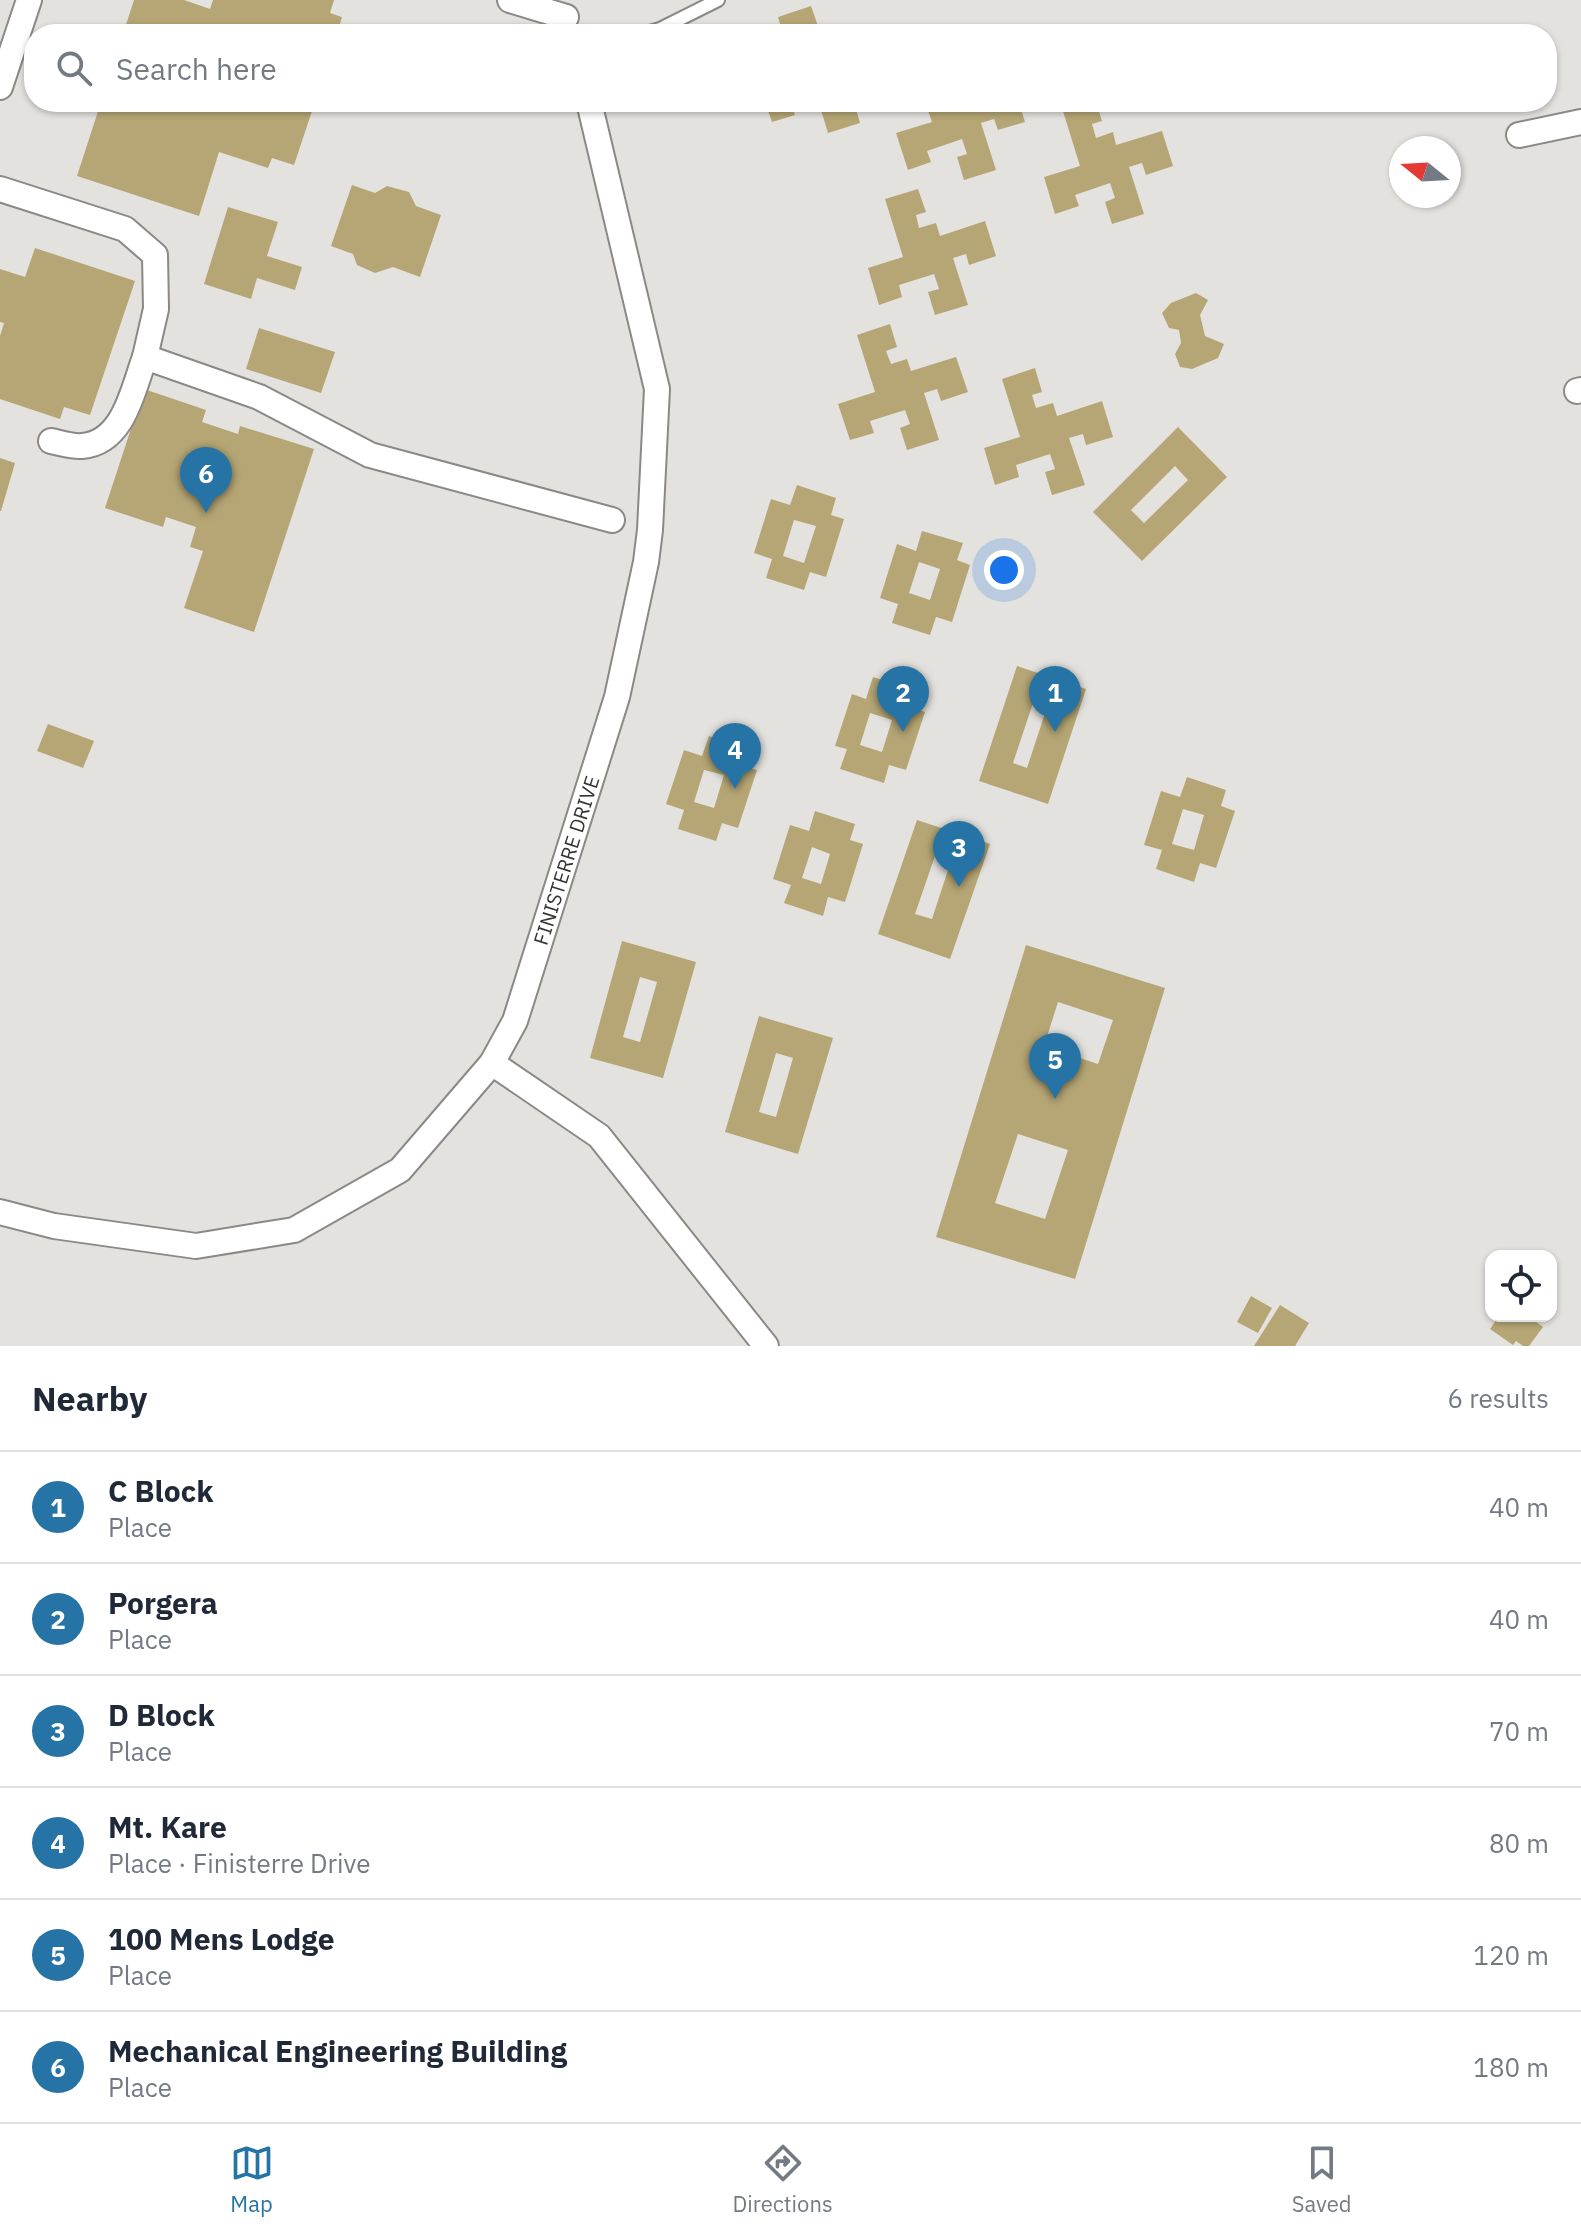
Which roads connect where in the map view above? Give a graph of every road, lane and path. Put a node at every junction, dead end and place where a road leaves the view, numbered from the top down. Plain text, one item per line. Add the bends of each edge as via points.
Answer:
1 (29, 0) edge
2 (510, 0) edge
3 (718, 0) edge
4 (567, 17) edge
5 (670, 24) edge
6 (0, 87) edge
7 (591, 112) edge
8 (1581, 122) edge
9 (1519, 135) dead end
10 (0, 189) edge
11 (145, 357) junction
12 (51, 441) dead end
13 (612, 520) dead end
14 (492, 1063) junction
15 (0, 1212) edge
16 (766, 1346) edge

1 - 6 street
2 - 4 street
3 - 5 lane
7 - 14 street, FINISTERRE DRIVE via 657,389 650,530 617,697 515,1021
8 - 9 street
10 - 11 street via 125,229 155,255 158,310
11 - 12 street via 122,420 107,437 83,447
11 - 13 street via 259,397 370,455
14 - 15 street, FINISTERRE DRIVE via 400,1170 294,1230 196,1246 54,1226
14 - 16 street via 599,1136

